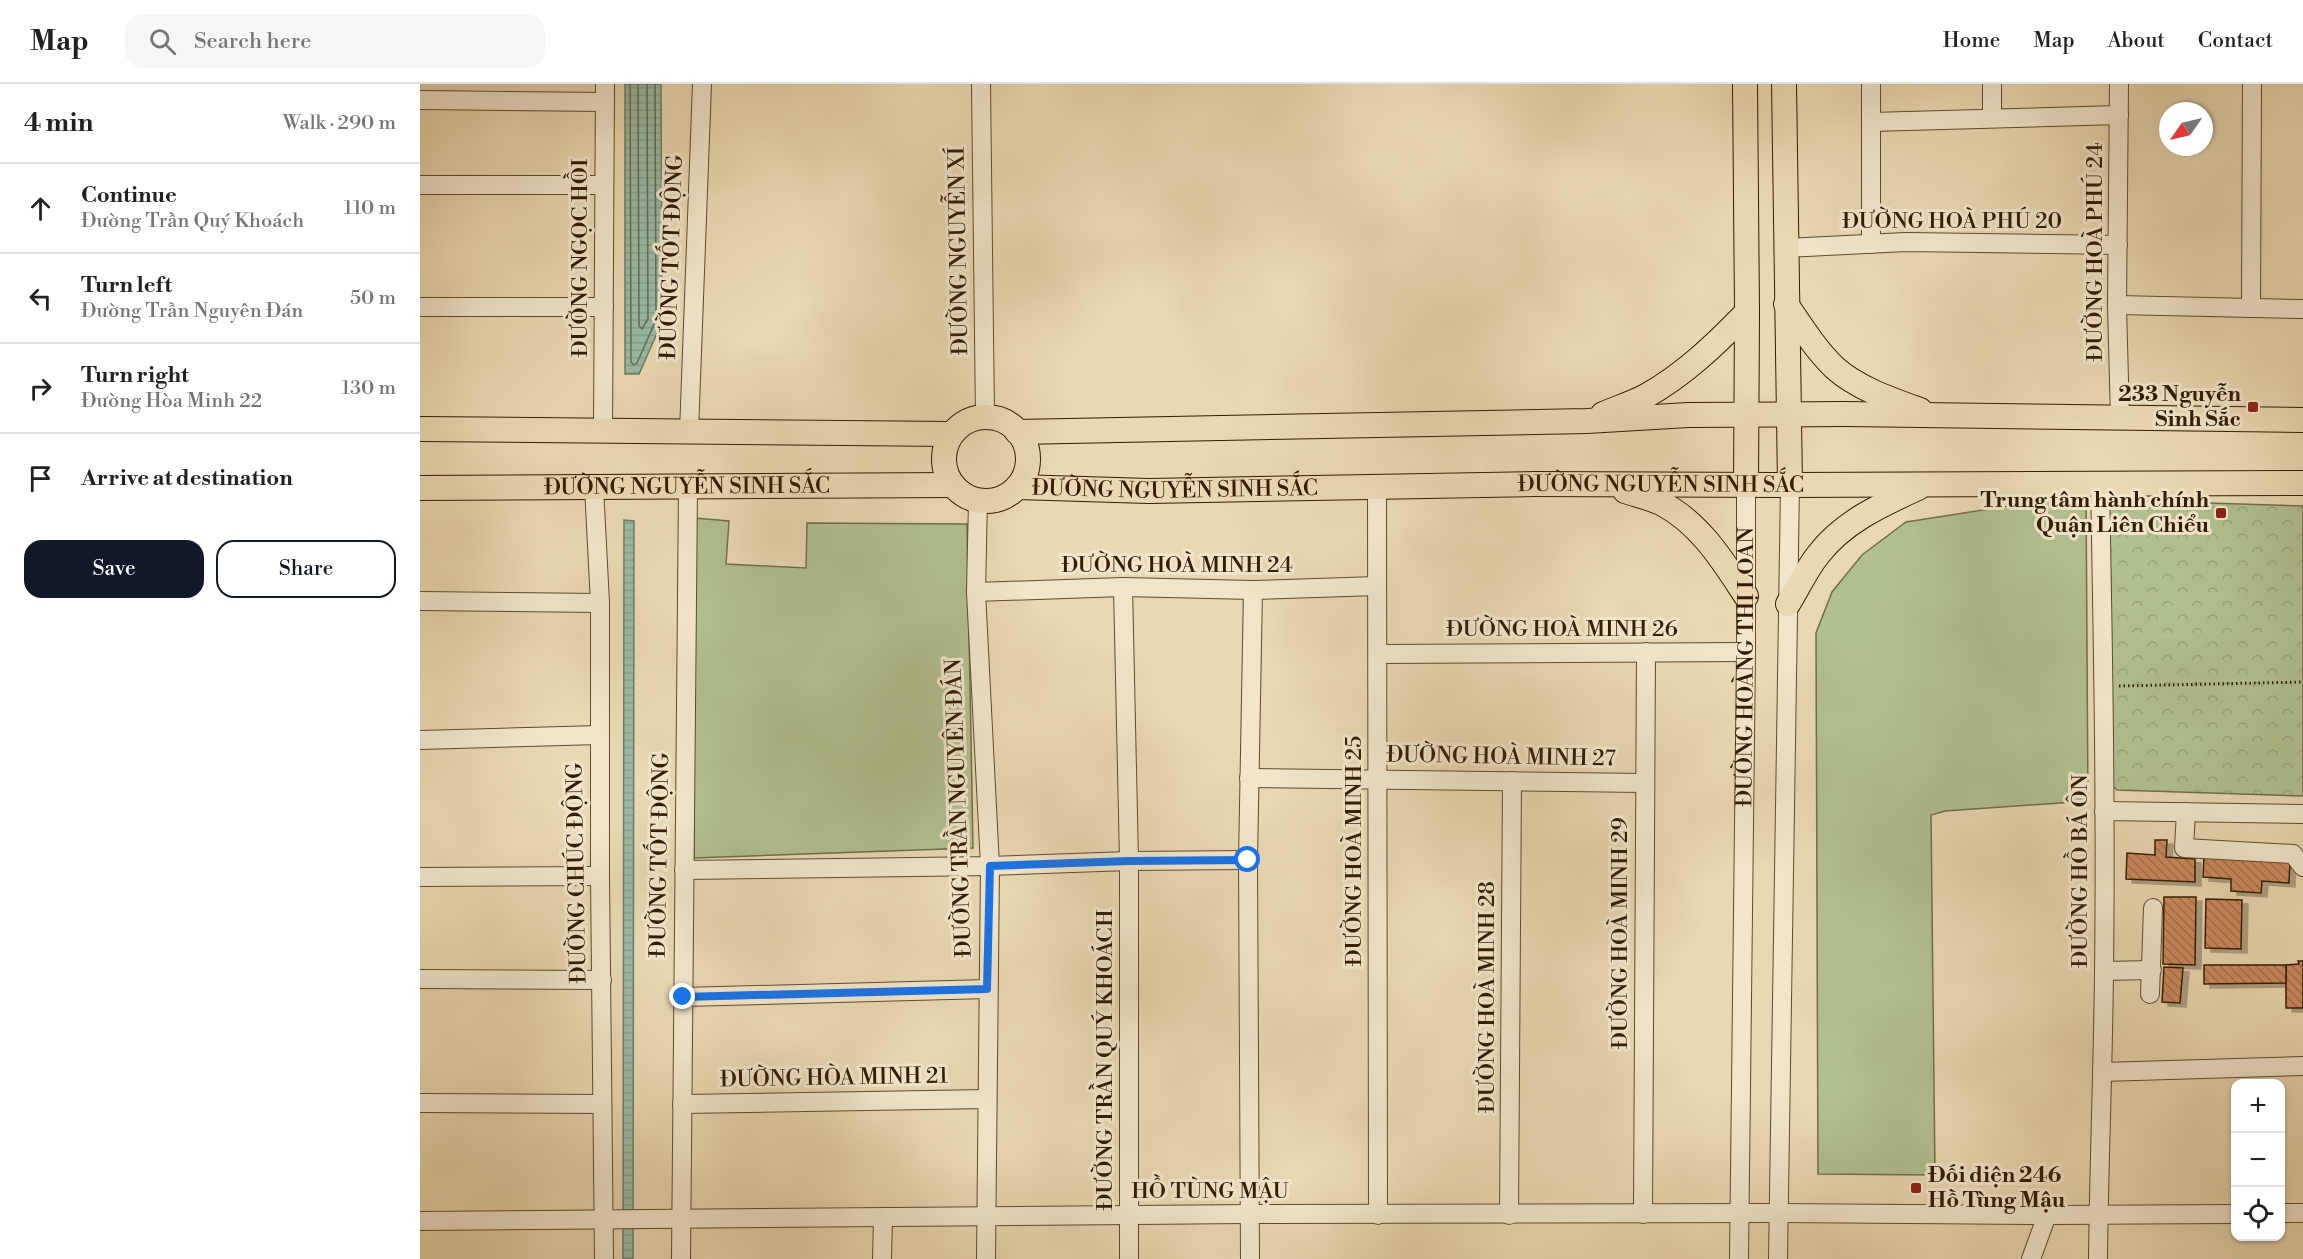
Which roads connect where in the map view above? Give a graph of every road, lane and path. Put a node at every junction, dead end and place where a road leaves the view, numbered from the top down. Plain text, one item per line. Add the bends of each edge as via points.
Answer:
1 (605, 84) edge
2 (702, 84) edge
3 (981, 84) edge
4 (1745, 84) edge
5 (1784, 84) edge
6 (1871, 84) edge
7 (1992, 84) edge
8 (2119, 84) edge
9 (2252, 84) edge
10 (420, 100) edge
11 (605, 102) junction
12 (2119, 115) junction
13 (1992, 118) junction
14 (1870, 122) junction
15 (604, 184) junction
16 (420, 185) edge
17 (1871, 244) junction
18 (2118, 244) junction
19 (1786, 248) junction
20 (1786, 304) junction
21 (2117, 305) junction
22 (420, 307) edge
23 (604, 307) junction
24 (2251, 308) junction
25 (2303, 309) edge
26 (1747, 312) junction
27 (1746, 414) junction
28 (1790, 415) junction
29 (985, 417) junction
30 (1936, 417) junction
31 (2120, 419) junction
32 (2303, 420) edge
33 (1587, 421) junction
34 (420, 429) edge
35 (603, 432) junction
36 (689, 432) junction
37 (1017, 432) junction
38 (951, 434) junction
39 (2100, 482) junction
40 (2303, 483) edge
41 (1603, 484) junction
42 (1926, 484) junction
43 (953, 485) junction
44 (1746, 485) junction
45 (1790, 485) junction
46 (1377, 486) junction
47 (594, 487) junction
48 (688, 487) junction
49 (1017, 487) junction
50 (420, 488) edge
51 (978, 500) junction
52 (1377, 586) junction
53 (1122, 587) junction
54 (1253, 590) junction
55 (976, 592) junction
56 (1746, 596) junction
57 (420, 601) edge
58 (600, 603) junction
59 (1788, 604) junction
60 (1646, 652) junction
61 (1746, 652) junction
62 (1378, 654) junction
63 (2303, 682) edge
64 (2104, 686) junction
65 (600, 735) junction
66 (420, 740) edge
67 (1250, 778) junction
68 (1378, 779) junction
69 (1512, 781) junction
70 (1645, 783) junction
71 (2104, 812) junction
72 (2186, 812) junction
73 (2303, 814) edge
74 (1248, 860) junction
75 (1129, 861) junction
76 (990, 866) junction
77 (2303, 867) edge
78 (684, 870) junction
79 (600, 876) junction
80 (420, 877) edge
81 (2153, 908) dead end
82 (2152, 970) junction
83 (2104, 972) junction
84 (420, 979) edge
85 (602, 980) junction
86 (987, 989) junction
87 (2150, 994) dead end
88 (683, 997) junction
89 (2303, 1066) edge
90 (2102, 1072) junction
91 (987, 1099) junction
92 (420, 1103) edge
93 (602, 1104) junction
94 (682, 1104) junction
95 (1740, 1213) junction
96 (1778, 1213) junction
97 (2285, 1213) edge
98 (2303, 1213) edge
99 (1250, 1214) junction
100 (1642, 1214) junction
101 (2231, 1214) edge
102 (1378, 1215) junction
103 (1509, 1215) junction
104 (2046, 1215) junction
105 (2098, 1215) junction
106 (1129, 1216) junction
107 (986, 1217) junction
108 (883, 1219) junction
109 (608, 1220) junction
110 (677, 1220) junction
111 (420, 1221) edge
112 (604, 1259) edge
113 (681, 1259) edge
114 (882, 1259) edge
115 (986, 1259) edge
116 (1129, 1259) edge
117 (1250, 1259) edge
118 (1739, 1259) edge
119 (1778, 1259) edge
120 (2031, 1259) edge
121 (2098, 1259) edge

1 - 11 street, ĐƯỜNG NGỌC HỒI
2 - 36 street, ĐƯỜNG TỐT ĐỘNG
3 - 29 street, ĐƯỜNG NGUYỄN XÍ
4 - 26 main road, ĐƯỜNG HOÀNG THỊ LOAN
5 - 19 main road, ĐƯỜNG HOÀNG THỊ LOAN
6 - 14 street
7 - 13 street
8 - 12 street, ĐƯỜNG HOÀ PHÚ 24
9 - 24 street
10 - 11 street
11 - 15 street, ĐƯỜNG NGỌC HỒI
12 - 13 street
12 - 18 street, ĐƯỜNG HOÀ PHÚ 24
13 - 14 street
14 - 17 street
15 - 16 street
15 - 23 street, ĐƯỜNG NGỌC HỒI
17 - 18 street, ĐƯỜNG HOÀ PHÚ 20
17 - 19 street, ĐƯỜNG HOÀ PHÚ 20
18 - 21 street, ĐƯỜNG HOÀ PHÚ 24
19 - 20 main road, ĐƯỜNG HOÀNG THỊ LOAN
20 - 28 main road, ĐƯỜNG HOÀNG THỊ LOAN
20 - 30 main road via 1836,369 1876,393
21 - 24 street
21 - 31 street, ĐƯỜNG HOÀ PHÚ 24
22 - 23 street
23 - 35 street, ĐƯỜNG NGỌC HỒI
24 - 25 street
26 - 27 main road, ĐƯỜNG HOÀNG THỊ LOAN
26 - 33 main road via 1686,370 1645,397
27 - 28 main road
27 - 33 main road
27 - 44 main road, ĐƯỜNG HOÀNG THỊ LOAN
28 - 30 main road
28 - 45 main road, ĐƯỜNG HOÀNG THỊ LOAN
29 - 37 main road via 1008,424
29 - 38 main road via 966,422
30 - 31 main road
31 - 32 main road
33 - 37 main road
34 - 35 main road
35 - 36 main road
36 - 38 main road
37 - 49 main road via 1024,442 1027,466
38 - 43 main road via 944,465
39 - 40 main road, ĐƯỜNG NGUYỄN SINH SẮC
39 - 42 main road, ĐƯỜNG NGUYỄN SINH SẮC
39 - 64 street, ĐƯỜNG HỒ BÁ ÔN
41 - 44 main road, ĐƯỜNG NGUYỄN SINH SẮC
41 - 46 main road, ĐƯỜNG NGUYỄN SINH SẮC
41 - 56 main road via 1660,503 1692,524
42 - 45 main road, ĐƯỜNG NGUYỄN SINH SẮC
42 - 59 main road via 1844,528 1818,555
43 - 48 main road, ĐƯỜNG NGUYỄN SINH SẮC
43 - 51 main road
44 - 45 main road, ĐƯỜNG NGUYỄN SINH SẮC
44 - 56 street, ĐƯỜNG HOÀNG THỊ LOAN
45 - 59 street, ĐƯỜNG HOÀNG THỊ LOAN
46 - 49 main road, ĐƯỜNG NGUYỄN SINH SẮC via 1149,491
46 - 52 street, ĐƯỜNG HOÀ MINH 25
47 - 48 main road, ĐƯỜNG NGUYỄN SINH SẮC
47 - 50 main road, ĐƯỜNG NGUYỄN SINH SẮC
47 - 58 street, ĐƯỜNG CHÚC ĐỘNG
48 - 78 street, ĐƯỜNG TỐT ĐỘNG
49 - 51 main road via 992,501
51 - 55 street, ĐƯỜNG TRẦN NGUYÊN ĐÁN
52 - 54 street, ĐƯỜNG HOÀ MINH 24
52 - 62 street, ĐƯỜNG HOÀ MINH 25
53 - 54 street, ĐƯỜNG HOÀ MINH 24
53 - 55 street, ĐƯỜNG HOÀ MINH 24
53 - 75 street, ĐƯỜNG TRẦN QUÝ KHOÁCH
54 - 67 street
55 - 76 street, ĐƯỜNG TRẦN NGUYÊN ĐÁN
56 - 61 street, ĐƯỜNG HOÀNG THỊ LOAN
57 - 58 street
58 - 65 street, ĐƯỜNG CHÚC ĐỘNG
59 - 96 street, ĐƯỜNG HOÀNG THỊ LOAN
60 - 61 street, ĐƯỜNG HOÀ MINH 26
60 - 62 street, ĐƯỜNG HOÀ MINH 26
60 - 70 street, ĐƯỜNG HOÀ MINH 29
61 - 95 street, ĐƯỜNG HOÀNG THỊ LOAN
62 - 68 street, ĐƯỜNG HOÀ MINH 25
63 - 64 path
64 - 71 street, ĐƯỜNG HỒ BÁ ÔN
65 - 66 street
65 - 79 street, ĐƯỜNG CHÚC ĐỘNG
67 - 68 street, ĐƯỜNG HOÀ MINH 27
67 - 74 street
68 - 69 street, ĐƯỜNG HOÀ MINH 27
68 - 102 street, ĐƯỜNG HOÀ MINH 25
69 - 70 street, ĐƯỜNG HOÀ MINH 27
69 - 103 street, ĐƯỜNG HOÀ MINH 28
70 - 100 street, ĐƯỜNG HOÀ MINH 29
71 - 72 street
71 - 83 street, ĐƯỜNG HỒ BÁ ÔN
72 - 73 street
72 - 77 street via 2184,849 2293,854
74 - 75 street
74 - 99 street
75 - 76 street
75 - 106 street, ĐƯỜNG TRẦN QUÝ KHOÁCH
76 - 78 street
76 - 86 street, ĐƯỜNG TRẦN NGUYÊN ĐÁN
78 - 88 street, ĐƯỜNG TỐT ĐỘNG
79 - 80 street
79 - 85 street, ĐƯỜNG CHÚC ĐỘNG
81 - 82 street
82 - 83 street
82 - 87 street
83 - 90 street, ĐƯỜNG HỒ BÁ ÔN
84 - 85 street
85 - 93 street, ĐƯỜNG CHÚC ĐỘNG
86 - 88 street
86 - 91 street, ĐƯỜNG TRẦN NGUYÊN ĐÁN
88 - 94 street, ĐƯỜNG TỐT ĐỘNG
89 - 90 street
90 - 105 street, ĐƯỜNG HỒ BÁ ÔN
91 - 94 street, ĐƯỜNG HÒA MINH 21
91 - 107 street, ĐƯỜNG TRẦN NGUYÊN ĐÁN
92 - 93 street
93 - 109 street, ĐƯỜNG CHÚC ĐỘNG
94 - 110 street, ĐƯỜNG TỐT ĐỘNG
95 - 96 street, HỒ TÙNG MẬU
95 - 100 street, HỒ TÙNG MẬU
95 - 118 street, ĐƯỜNG HOÀNG THỊ LOAN
96 - 104 street, HỒ TÙNG MẬU
96 - 119 street, ĐƯỜNG HOÀNG THỊ LOAN
97 - 98 street
99 - 102 street, HỒ TÙNG MẬU
99 - 106 street, HỒ TÙNG MẬU
99 - 117 street
100 - 103 street, HỒ TÙNG MẬU
101 - 105 street, HỒ TÙNG MẬU
102 - 103 street, HỒ TÙNG MẬU
104 - 105 street, HỒ TÙNG MẬU
104 - 120 street
105 - 121 street, ĐƯỜNG HỒ BÁ ÔN
106 - 107 street, HỒ TÙNG MẬU
106 - 116 street, ĐƯỜNG TRẦN QUÝ KHOÁCH
107 - 108 street, HỒ TÙNG MẬU
107 - 115 street, ĐƯỜNG TRẦN NGUYÊN ĐÁN
108 - 110 street, HỒ TÙNG MẬU
108 - 114 street
109 - 110 street, HỒ TÙNG MẬU
109 - 111 street, HỒ TÙNG MẬU
109 - 112 street, ĐƯỜNG CHÚC ĐỘNG
110 - 113 street, ĐƯỜNG TỐT ĐỘNG

